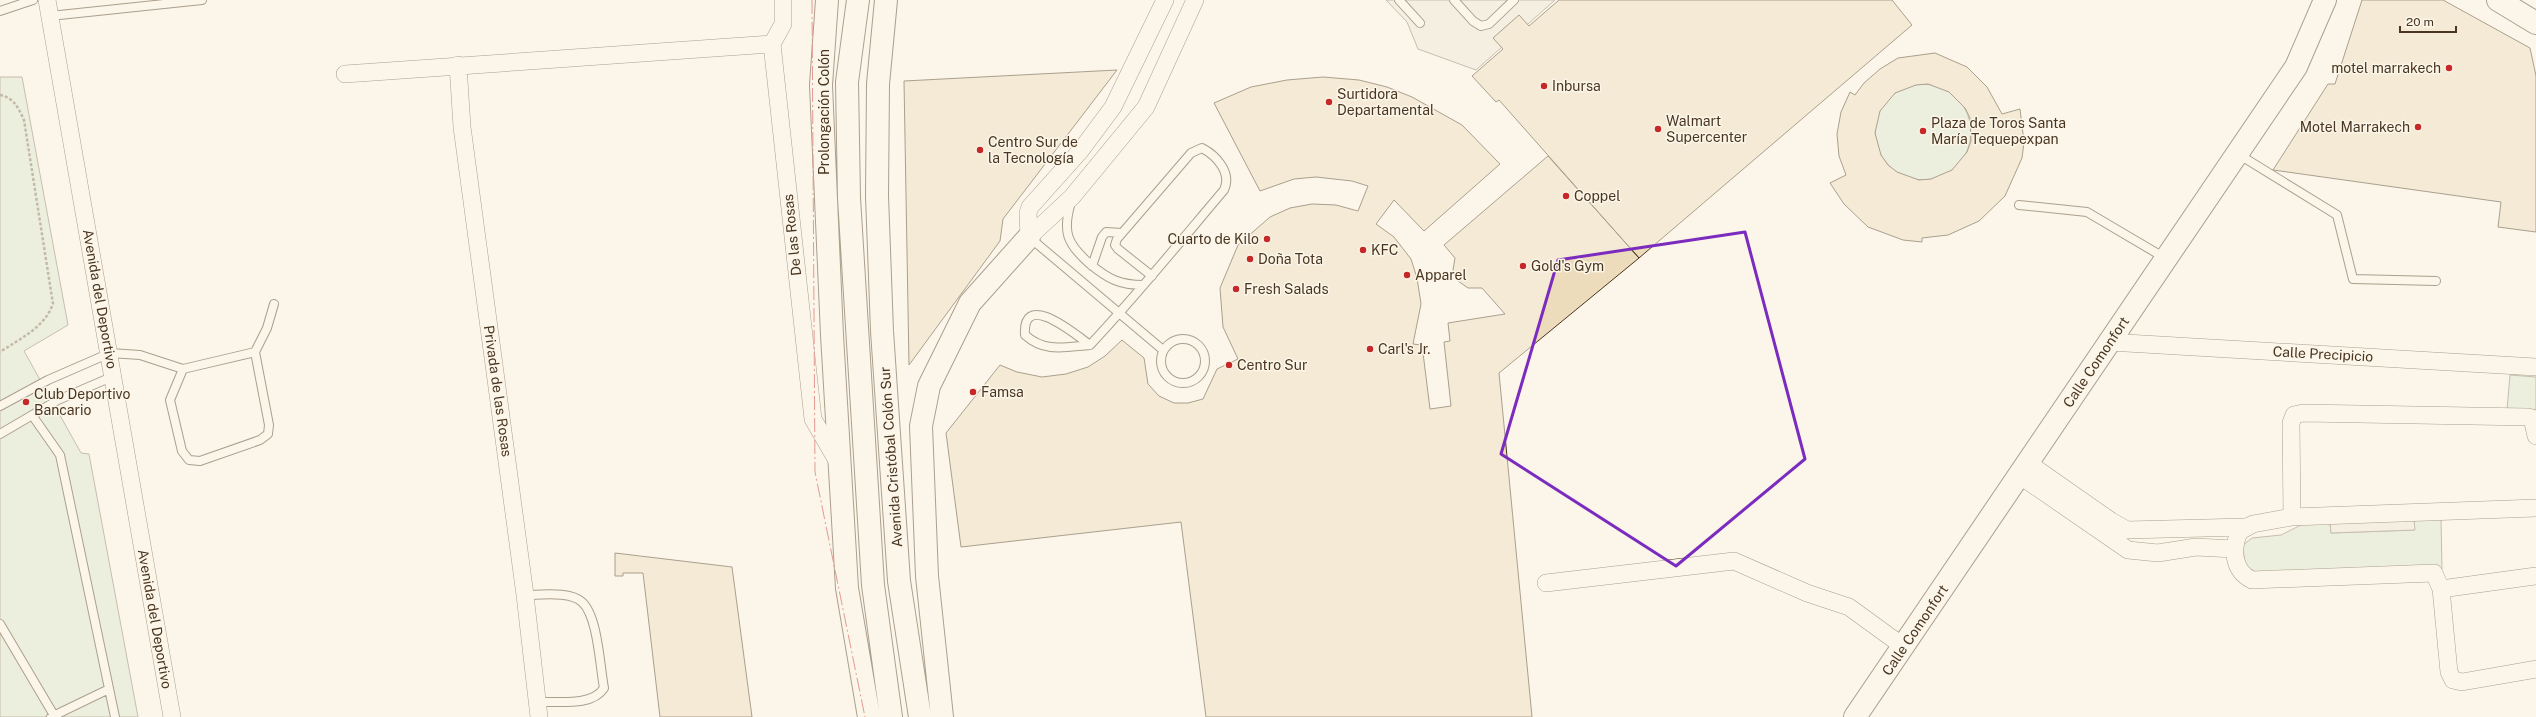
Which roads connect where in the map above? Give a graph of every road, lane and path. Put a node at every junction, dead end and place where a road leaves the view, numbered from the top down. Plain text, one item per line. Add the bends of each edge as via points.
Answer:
1 (33, 0) edge
2 (202, 0) edge
3 (784, 0) edge
4 (827, 0) edge
5 (858, 0) edge
6 (886, 0) edge
7 (1165, 0) edge
8 (1195, 0) edge
9 (1399, 0) edge
10 (1454, 0) edge
11 (1514, 0) edge
12 (2325, 0) edge
13 (2498, 0) edge
14 (49, 8) edge
15 (0, 11) edge
16 (2536, 22) edge
17 (1420, 23) dead end
18 (772, 44) junction
19 (458, 66) junction
20 (345, 74) dead end
21 (0, 95) edge
22 (2237, 154) junction
23 (1072, 197) junction
24 (2019, 205) dead end
25 (1122, 233) junction
26 (1029, 237) junction
27 (2166, 258) junction
28 (1092, 266) junction
29 (1152, 276) junction
30 (2436, 281) dead end
31 (1143, 285) junction
32 (274, 304) dead end
33 (1120, 313) junction
34 (2110, 342) junction
35 (1090, 345) junction
36 (1163, 350) junction
37 (0, 352) edge
38 (255, 352) junction
39 (110, 353) junction
40 (2536, 367) edge
41 (184, 369) junction
42 (114, 376) junction
43 (0, 406) edge
44 (32, 415) junction
45 (0, 434) edge
46 (2536, 436) edge
47 (840, 465) junction
48 (2024, 469) junction
49 (2536, 508) edge
50 (2292, 517) junction
51 (2245, 527) junction
52 (2234, 549) junction
53 (2536, 576) edge
54 (1546, 583) dead end
55 (2441, 589) junction
56 (525, 595) junction
57 (0, 624) edge
58 (1904, 647) junction
59 (2536, 669) edge
60 (109, 689) junction
61 (538, 710) edge
62 (54, 716) edge
63 (115, 717) edge
64 (172, 717) edge
65 (869, 717) edge
66 (891, 717) edge
67 (920, 717) edge
68 (942, 717) edge
69 (1855, 717) edge

1 - 15 lane
2 - 14 lane
3 - 18 street via 783,24
4 - 47 main road, Prolongación Colón via 821,85
5 - 66 main road via 847,82 849,198 873,585
6 - 67 main road, Avenida Cristóbal Colón Sur via 878,84 877,196 882,331 899,581
7 - 26 street via 1113,107 1081,150 1030,207
8 - 23 street via 1146,107
9 - 17 lane
10 - 11 lane via 1481,26 1489,24
12 - 22 main road, Calle Comonfort via 2296,68
13 - 16 main road
14 - 39 street, Avenida del Deportivo
18 - 19 street
18 - 47 street, De las Rosas via 813,419
19 - 20 street
19 - 56 street, Privada de las Rosas via 462,127
21 - 37 path via 10,97 18,106 24,120 53,304 48,316 36,328
22 - 27 main road, Calle Comonfort
22 - 30 lane via 2338,215 2352,276 2356,281
23 - 26 street
23 - 28 lane via 1066,218 1068,235 1073,249
24 - 27 lane via 2087,212
25 - 28 lane via 1106,232 1102,236
25 - 29 lane via 1115,245
25 - 29 lane via 1191,153 1202,148 1213,154 1226,173 1228,182 1224,190
26 - 33 lane
26 - 68 main road via 970,303 929,386 921,426 927,576
27 - 34 main road, Calle Comonfort
28 - 31 lane via 1107,278 1124,285
29 - 31 lane
31 - 33 lane
32 - 38 lane via 267,328
33 - 35 lane
33 - 36 lane
34 - 40 street, Calle Precipicio
34 - 48 main road, Calle Comonfort
35 - 35 lane via 1055,348 1035,344 1025,335 1024,327 1030,317 1038,314 1048,316
36 - 36 lane via 1171,342 1182,339 1193,341 1202,349 1205,360 1202,371 1194,379 1183,383 1172,380 1164,372 1161,361
38 - 41 lane
38 - 41 lane via 269,424 268,434 260,440 200,461 189,460 182,451 170,400
39 - 41 lane via 140,354
39 - 42 street, Avenida del Deportivo
39 - 43 lane via 48,380
42 - 44 lane via 58,400
42 - 64 street, Avenida del Deportivo
44 - 45 lane
44 - 60 lane via 60,455
46 - 50 street via 2534,422 2528,417 2294,415 2291,423
47 - 65 main road via 847,588
48 - 51 street via 2076,495 2111,522 2127,530
48 - 52 street via 2128,550 2158,553 2196,547
48 - 58 main road, Calle Comonfort
49 - 50 street
50 - 51 street
51 - 52 street via 2236,538
52 - 55 street via 2241,571 2252,580 2429,572 2436,575
53 - 55 street
54 - 58 street via 1734,561 1807,593 1849,607
55 - 59 street via 2449,672 2453,680 2462,682
56 - 61 street, Privada de las Rosas
56 - 61 lane via 560,594 582,602 590,614 604,688 599,696 587,701
57 - 62 lane
58 - 69 main road, Calle Comonfort
60 - 62 lane
60 - 63 lane

